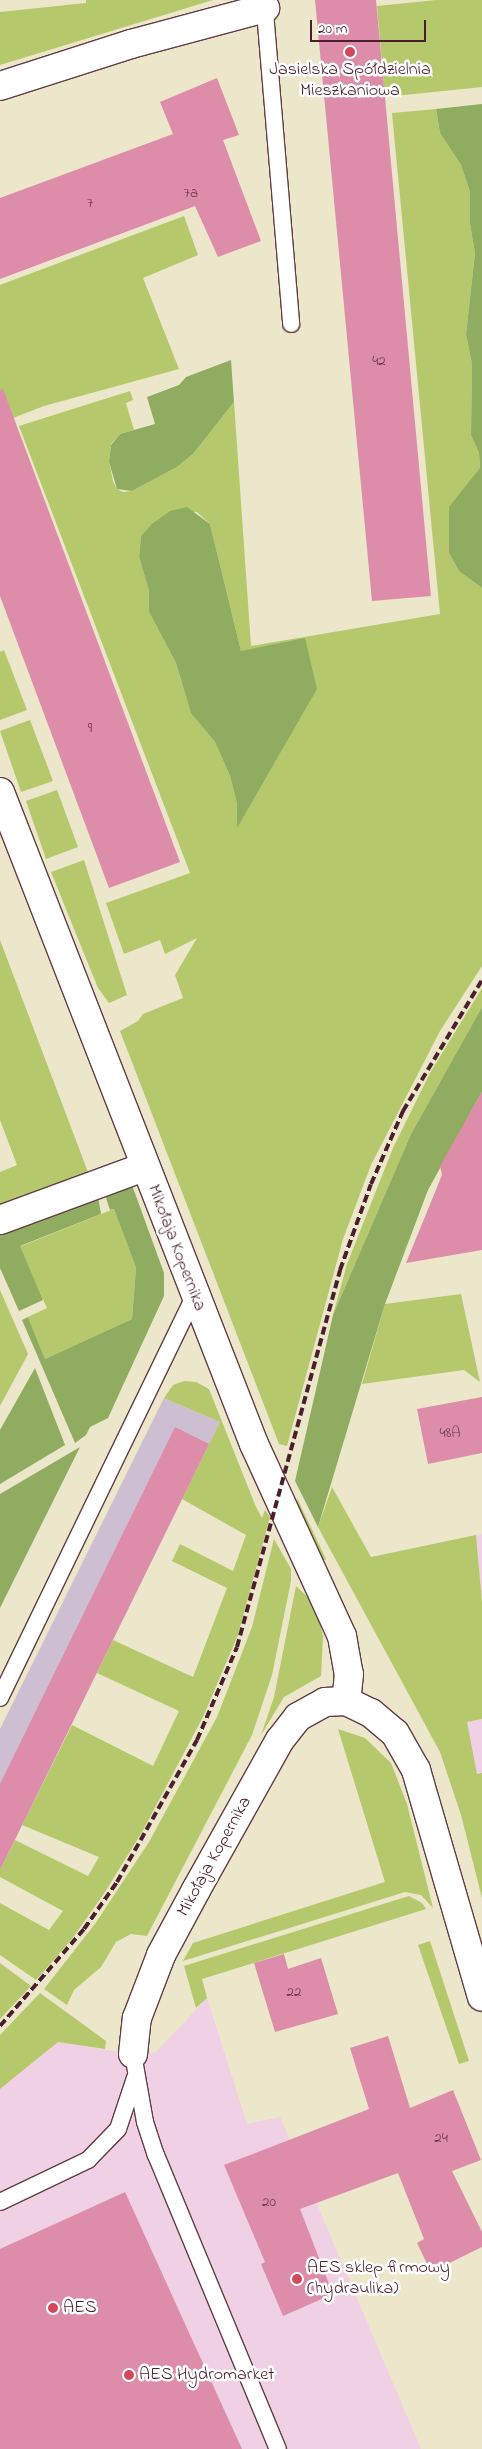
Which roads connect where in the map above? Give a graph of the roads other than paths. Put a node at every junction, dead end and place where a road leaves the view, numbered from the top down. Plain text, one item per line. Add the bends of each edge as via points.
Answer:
1 (264, 4) edge
2 (0, 86) edge
3 (291, 324) dead end
4 (0, 792) edge
5 (144, 1167) junction
6 (0, 1220) edge
7 (195, 1296) junction
8 (0, 1698) edge
9 (346, 1701) junction
10 (482, 1997) edge
11 (134, 2064) junction
12 (0, 2202) edge
13 (278, 2449) edge

1 - 2 street
1 - 3 lane
4 - 5 street, Mikołaja Kopernika
5 - 6 street
5 - 7 street, Mikołaja Kopernika
7 - 8 lane
7 - 9 street, Mikołaja Kopernika via 264,1468 342,1636 348,1667
9 - 10 street via 372,1713 395,1734 416,1770
9 - 11 street, Mikołaja Kopernika via 325,1702 298,1717 280,1740 161,1955 137,2018
11 - 12 lane via 118,2129 88,2160
11 - 13 lane via 145,2122 156,2155

